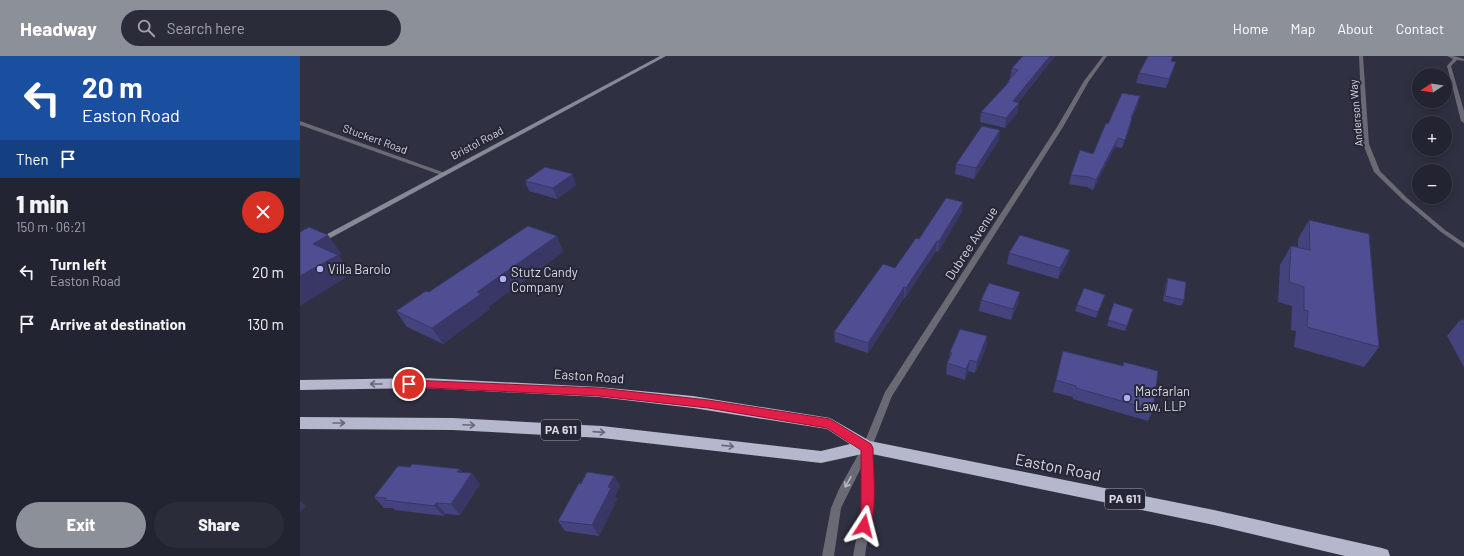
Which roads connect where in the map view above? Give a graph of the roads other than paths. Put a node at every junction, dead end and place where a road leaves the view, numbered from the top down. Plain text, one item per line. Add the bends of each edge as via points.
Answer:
1 (664, 56) edge
2 (1104, 56) edge
3 (1361, 56) edge
4 (1449, 56) edge
5 (1456, 58) junction
6 (1464, 60) edge
7 (1464, 121) edge
8 (300, 123) edge
9 (443, 174) junction
10 (317, 242) edge
11 (1464, 246) edge
12 (300, 385) edge
13 (300, 423) edge
14 (867, 448) junction
15 (828, 556) edge
16 (860, 556) edge
17 (1382, 556) edge

1 - 9 main road, Bristol Road
2 - 14 street, Dubree Avenue via 888,395
3 - 11 street, Anderson Way via 1366,144 1377,172 1405,199
4 - 5 street
5 - 6 street
5 - 7 street via 1449,66
8 - 9 street, Stuckert Road
9 - 10 main road, Bristol Road
14 -> 12 highway, Easton Road / PA 611 via 830,424 685,401 599,392 475,385
13 -> 14 highway, Easton Road / PA 611 via 453,424 602,432 821,457
14 -> 15 street via 836,508
14 - 16 street via 867,508
14 - 17 highway, Easton Road / PA 611 via 1190,512

